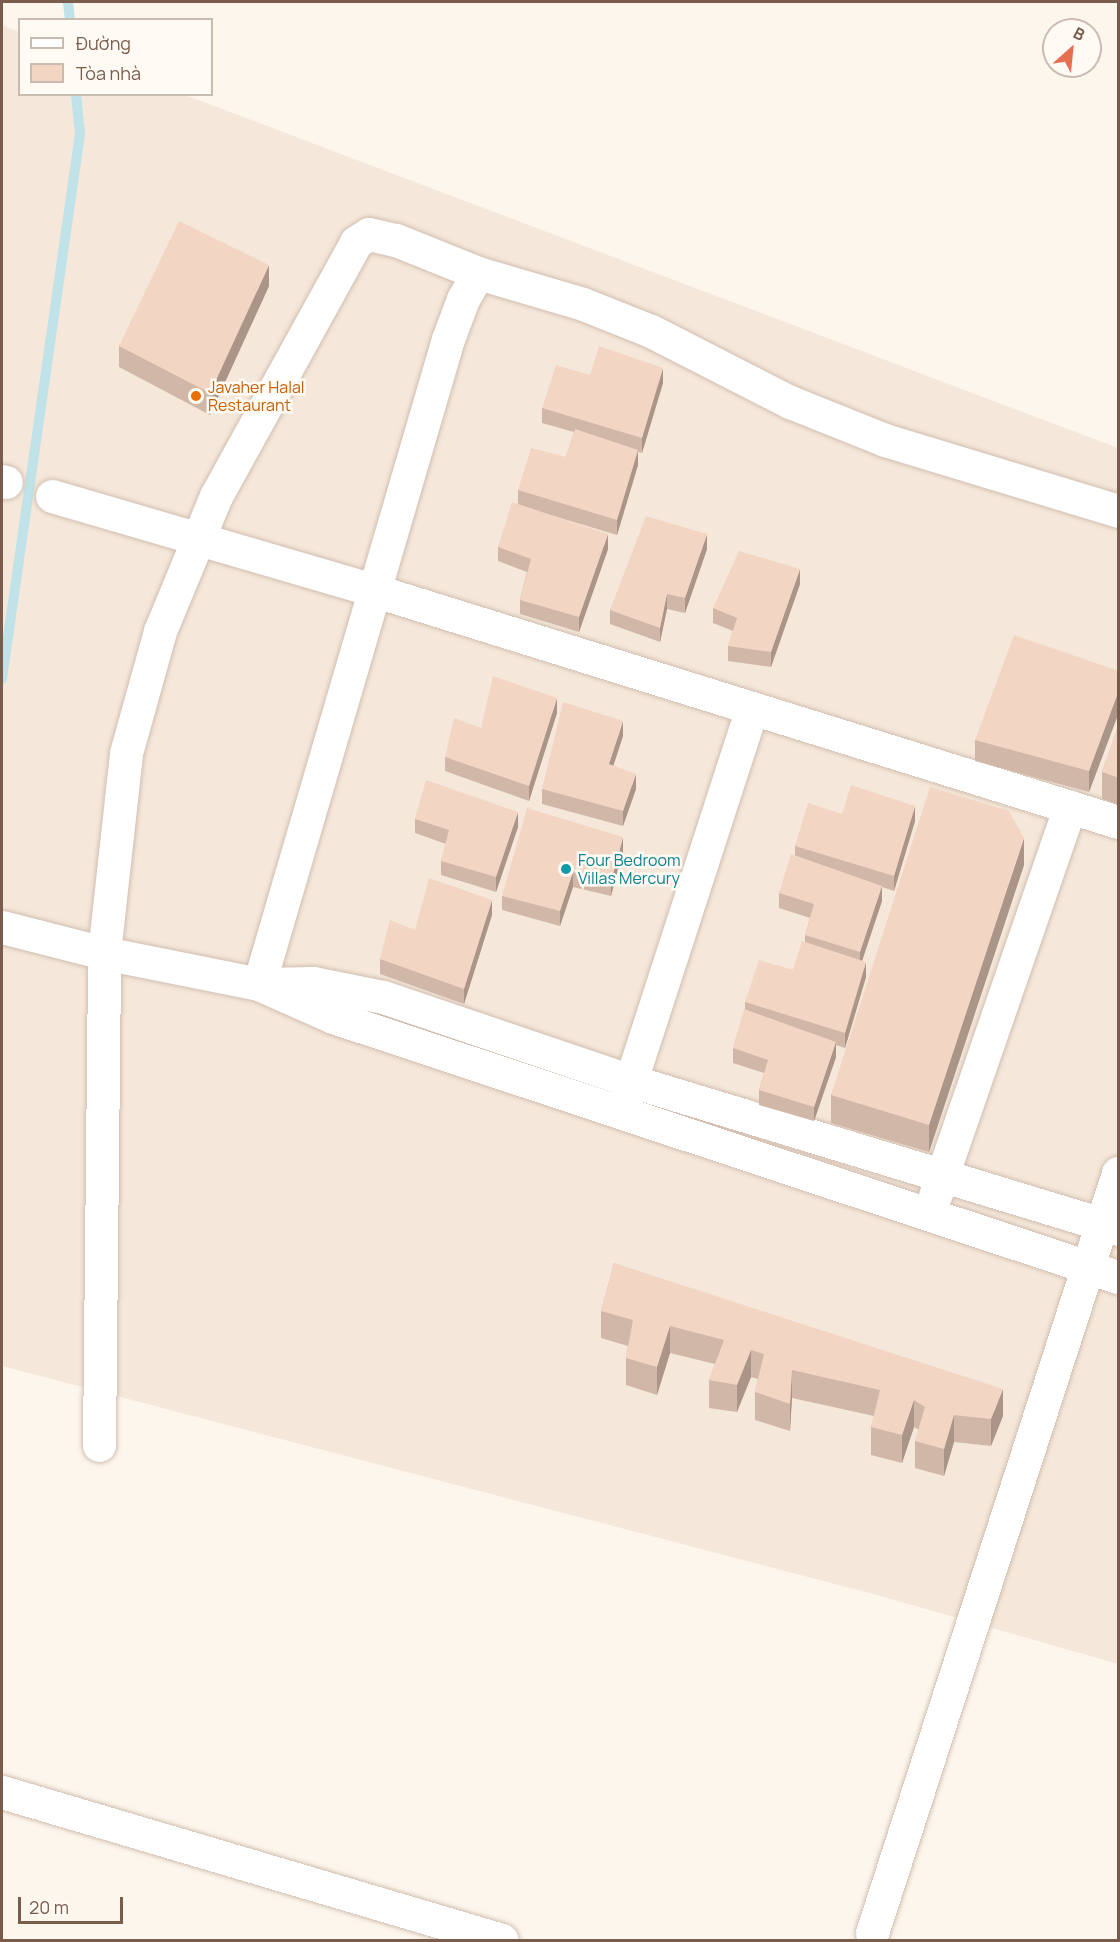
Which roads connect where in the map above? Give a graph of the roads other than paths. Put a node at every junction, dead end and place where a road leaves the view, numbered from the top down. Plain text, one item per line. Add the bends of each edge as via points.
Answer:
1 (478, 273) junction
2 (51, 496) dead end
3 (1119, 511) edge
4 (198, 540) junction
5 (376, 591) junction
6 (751, 710) junction
7 (1070, 807) junction
8 (1119, 822) edge
9 (7, 928) edge
10 (104, 953) junction
11 (259, 984) junction
12 (631, 1081) junction
13 (621, 1112) junction
14 (1119, 1173) edge
15 (943, 1175) junction
16 (930, 1212) junction
17 (1110, 1226) edge
18 (1087, 1266) junction
19 (1119, 1277) edge
20 (99, 1445) dead end
21 (2, 1792) edge
22 (872, 1933) dead end
23 (502, 1941) edge

1 - 3 street via 583,304 651,331 726,372 885,440
1 - 4 street via 396,240 369,234 356,242 216,496
1 - 5 street via 448,339
2 - 4 street
4 - 5 street
4 - 10 street via 160,631 126,753
5 - 6 street
5 - 11 street
6 - 7 street
6 - 12 street
7 - 8 street
7 - 15 street
9 - 10 street
10 - 11 street
10 - 20 street
11 - 12 street via 313,983 383,997
11 - 13 street via 333,1017
12 - 13 street
12 - 15 street
13 - 16 street
14 - 17 street
15 - 16 street
15 - 17 street
16 - 18 street
17 - 18 street
18 - 19 street
18 - 22 street
21 - 23 street

